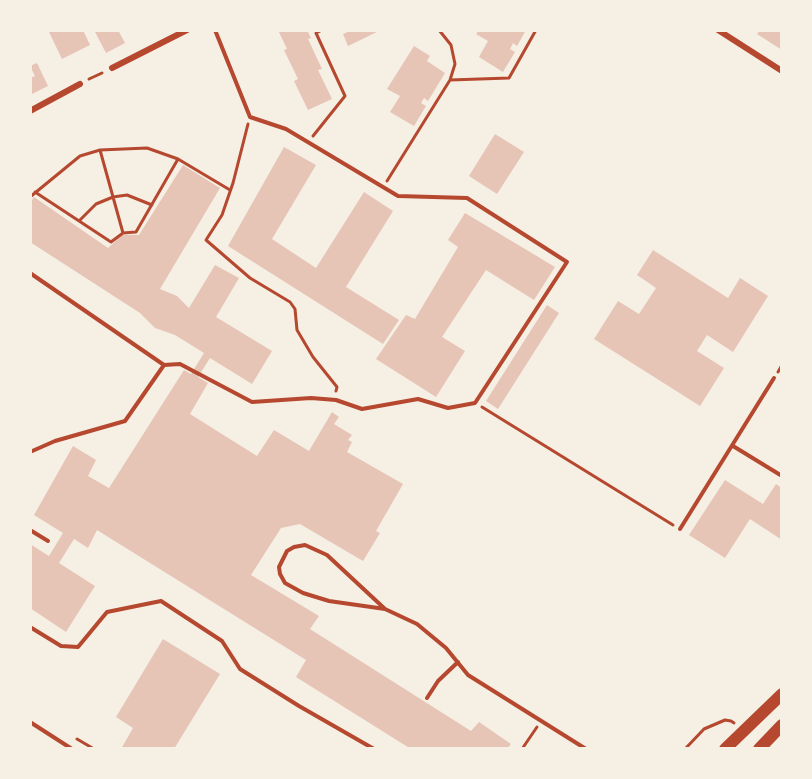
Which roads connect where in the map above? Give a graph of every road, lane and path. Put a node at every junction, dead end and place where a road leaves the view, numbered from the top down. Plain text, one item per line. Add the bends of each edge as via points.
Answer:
1 (187, 30) edge
2 (215, 30) edge
3 (322, 30) edge
4 (439, 30) edge
5 (536, 30) edge
6 (718, 30) edge
7 (112, 68) joint
8 (782, 71) edge
9 (450, 80) junction
10 (80, 84) joint
11 (30, 111) edge
12 (250, 117) junction
13 (308, 142) junction
14 (100, 150) junction
15 (178, 159) junction
16 (383, 188) junction
17 (230, 190) junction
18 (35, 192) junction
19 (30, 197) edge
20 (113, 197) junction
21 (152, 205) junction
22 (79, 221) junction
23 (123, 233) junction
24 (30, 273) edge
25 (164, 365) junction
26 (774, 378) dead end
27 (336, 400) junction
28 (475, 403) junction
29 (733, 446) junction
30 (30, 452) edge
31 (782, 476) edge
32 (680, 529) joint
33 (30, 530) edge
34 (48, 542) dead end
35 (385, 609) junction
36 (30, 627) edge
37 (458, 662) junction
38 (782, 694) edge
39 (427, 698) dead end
40 (542, 721) junction
41 (30, 722) edge
42 (782, 725) edge
43 (743, 732) junction
44 (72, 749) edge
45 (374, 749) edge
46 (522, 749) edge
47 (586, 749) edge
48 (685, 749) edge
49 (725, 749) edge
50 (759, 749) edge

1 - 7 street
2 - 12 lane
3 - 13 path via 316,33 345,96
4 - 9 path via 452,45 455,64
5 - 9 path via 509,78
6 - 8 street
7 - 10 path
9 - 16 path
10 - 11 street
12 - 13 lane via 286,129
12 - 17 path
13 - 16 lane
14 - 15 path via 147,148
14 - 18 path via 80,156
14 - 20 path
15 - 17 path
15 - 21 path
16 - 28 lane via 398,196 467,198 567,262
17 - 27 path via 222,215 206,240 250,278 290,302 295,309 297,330 337,387
18 - 19 path
18 - 22 path
20 - 21 path via 127,195
20 - 22 path via 96,204
20 - 23 path
21 - 23 path via 136,232
22 - 23 path via 111,242
24 - 25 lane
25 - 27 lane via 180,364 252,402
25 - 30 lane via 125,422
26 - 29 lane
27 - 28 lane via 362,409 418,399 448,408
28 - 32 path
29 - 31 lane
29 - 32 lane
33 - 34 lane
35 - 35 lane via 327,555 305,545 287,551 279,567 285,583 303,593
35 - 37 lane via 417,624
36 - 45 lane via 61,646 78,647 107,612 161,601 222,640 240,669
37 - 39 lane
37 - 40 lane via 468,675
38 - 43 main road
40 - 46 path
40 - 47 lane
41 - 44 lane
42 - 50 main road
43 - 48 path via 731,720 725,720 705,729
43 - 49 main road

